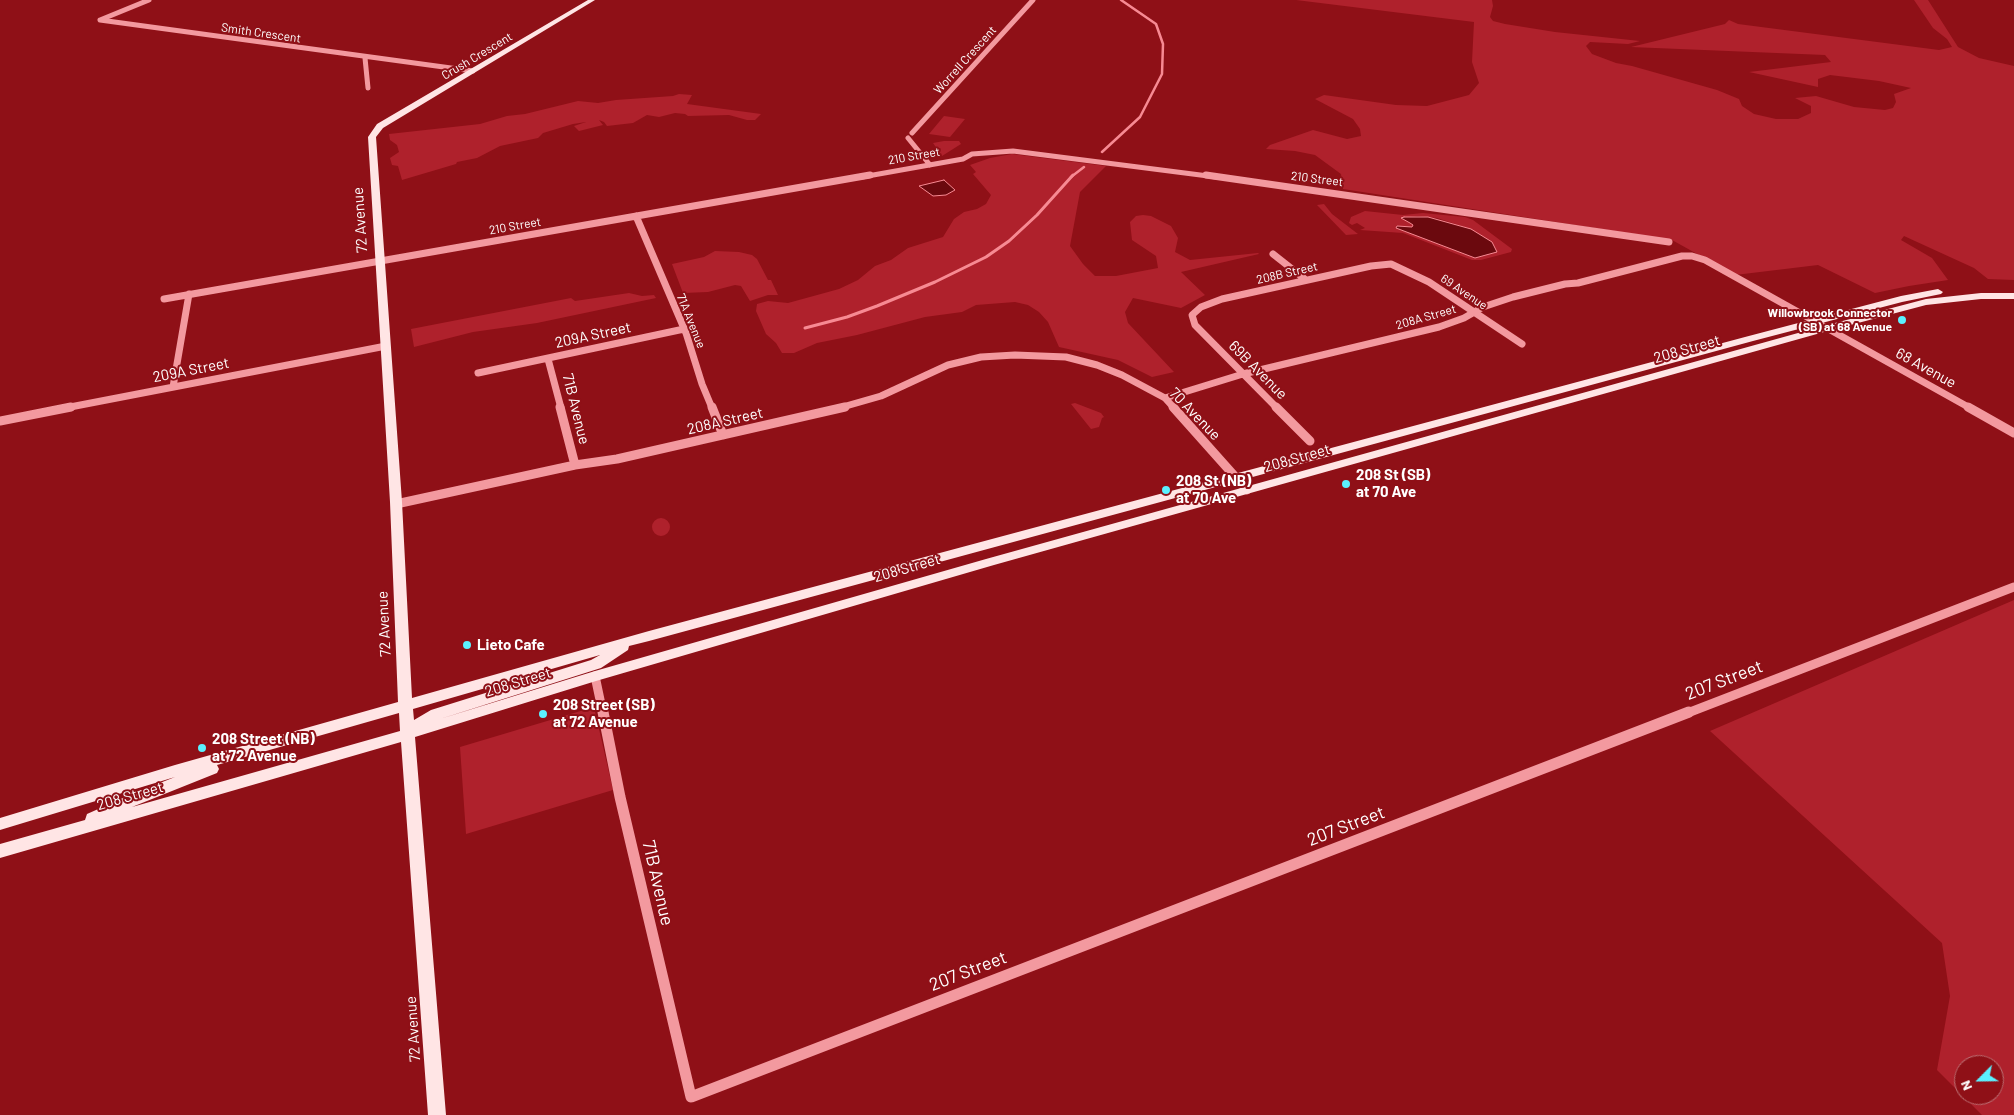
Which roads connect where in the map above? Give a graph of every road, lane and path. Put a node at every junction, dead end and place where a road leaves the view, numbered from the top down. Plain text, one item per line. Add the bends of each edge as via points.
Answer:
1 (149, 0) edge
2 (592, 0) edge
3 (1033, 0) edge
4 (366, 58) junction
5 (472, 71) junction
6 (368, 88) dead end
7 (374, 132) joint
8 (910, 136) joint
9 (930, 164) junction
10 (636, 216) junction
11 (1669, 242) dead end
12 (1273, 254) dead end
13 (1692, 256) joint
14 (380, 261) junction
15 (1391, 264) joint
16 (1306, 280) junction
17 (2014, 289) edge
18 (188, 294) junction
19 (2014, 296) edge
20 (164, 298) dead end
21 (1474, 313) junction
22 (1192, 315) joint
23 (1814, 322) junction
24 (684, 329) junction
25 (1827, 329) junction
26 (1522, 344) dead end
27 (386, 346) junction
28 (1054, 356) joint
29 (548, 359) junction
30 (478, 373) dead end
31 (1243, 374) junction
32 (173, 387) junction
33 (1165, 398) junction
34 (0, 421) edge
35 (2014, 433) edge
36 (723, 436) junction
37 (1310, 441) dead end
38 (574, 465) junction
39 (1236, 478) junction
40 (1247, 490) junction
41 (396, 504) junction
42 (2014, 587) edge
43 (649, 636) junction
44 (595, 676) junction
45 (406, 705) junction
46 (408, 734) junction
47 (0, 824) edge
48 (56, 835) junction
49 (0, 851) edge
50 (690, 1097) joint
51 (437, 1115) edge

1 - 4 street, Smith Crescent via 100,20
2 - 5 main road, Crush Crescent
3 - 8 street, Worrell Crescent
4 - 5 street, Smith Crescent
4 - 6 street
5 - 7 main road, Crush Crescent
7 - 14 main road, 72 Avenue
8 - 9 street, Worrell Crescent
9 - 10 street, 210 Street
9 - 11 street, 210 Street via 963,159 972,154 1026,151
10 - 14 street, 210 Street
10 - 24 street, 71A Avenue
12 - 16 street
13 - 21 street, 208A Street via 1513,297
13 - 23 street, 68 Avenue via 1705,260
14 - 18 street, 210 Street
14 - 27 main road, 72 Avenue
15 - 16 street, 208B Street
15 - 21 street, 69 Avenue via 1421,278
16 - 22 street, 208B Street via 1222,299 1201,307
17 - 23 main road, 208 Street via 1920,294
18 - 20 street, 210 Street
18 - 32 street
19 - 25 main road, 208 Street via 1926,302
21 - 26 street, 69 Avenue
21 - 31 street, 208A Street via 1439,327
22 - 31 street, 69B Avenue via 1195,325
23 - 25 street, 68 Avenue
23 - 39 main road, 208 Street
24 - 29 street, 209A Street
24 - 36 street, 71A Avenue
25 - 35 street, 68 Avenue
25 - 40 main road, 208 Street
27 - 32 street, 209A Street
27 - 41 main road, 72 Avenue
28 - 33 street, 70 Avenue via 1082,361 1122,375
28 - 36 street, 208A Street via 972,359 948,365 863,402
29 - 30 street, 209A Street
29 - 38 street, 71B Avenue
31 - 33 street, 208A Street
31 - 37 street, 69B Avenue
32 - 34 street, 209A Street
33 - 39 street, 70 Avenue
36 - 38 street, 208A Street
38 - 41 street, 208A Street
39 - 40 street, 70 Avenue
39 - 43 main road, 208 Street
40 - 44 main road, 208 Street
41 - 45 main road, 72 Avenue
42 - 50 street, 207 Street
43 - 45 main road, 208 Street
43 - 46 main road via 583,668 436,714
44 - 46 main road, 208 Street
44 - 50 street, 71B Avenue
45 - 46 main road, 72 Avenue
45 - 47 main road, 208 Street
45 - 48 main road via 356,729 204,771
46 - 48 main road, 208 Street
46 - 51 main road, 72 Avenue
48 - 49 main road, 208 Street

